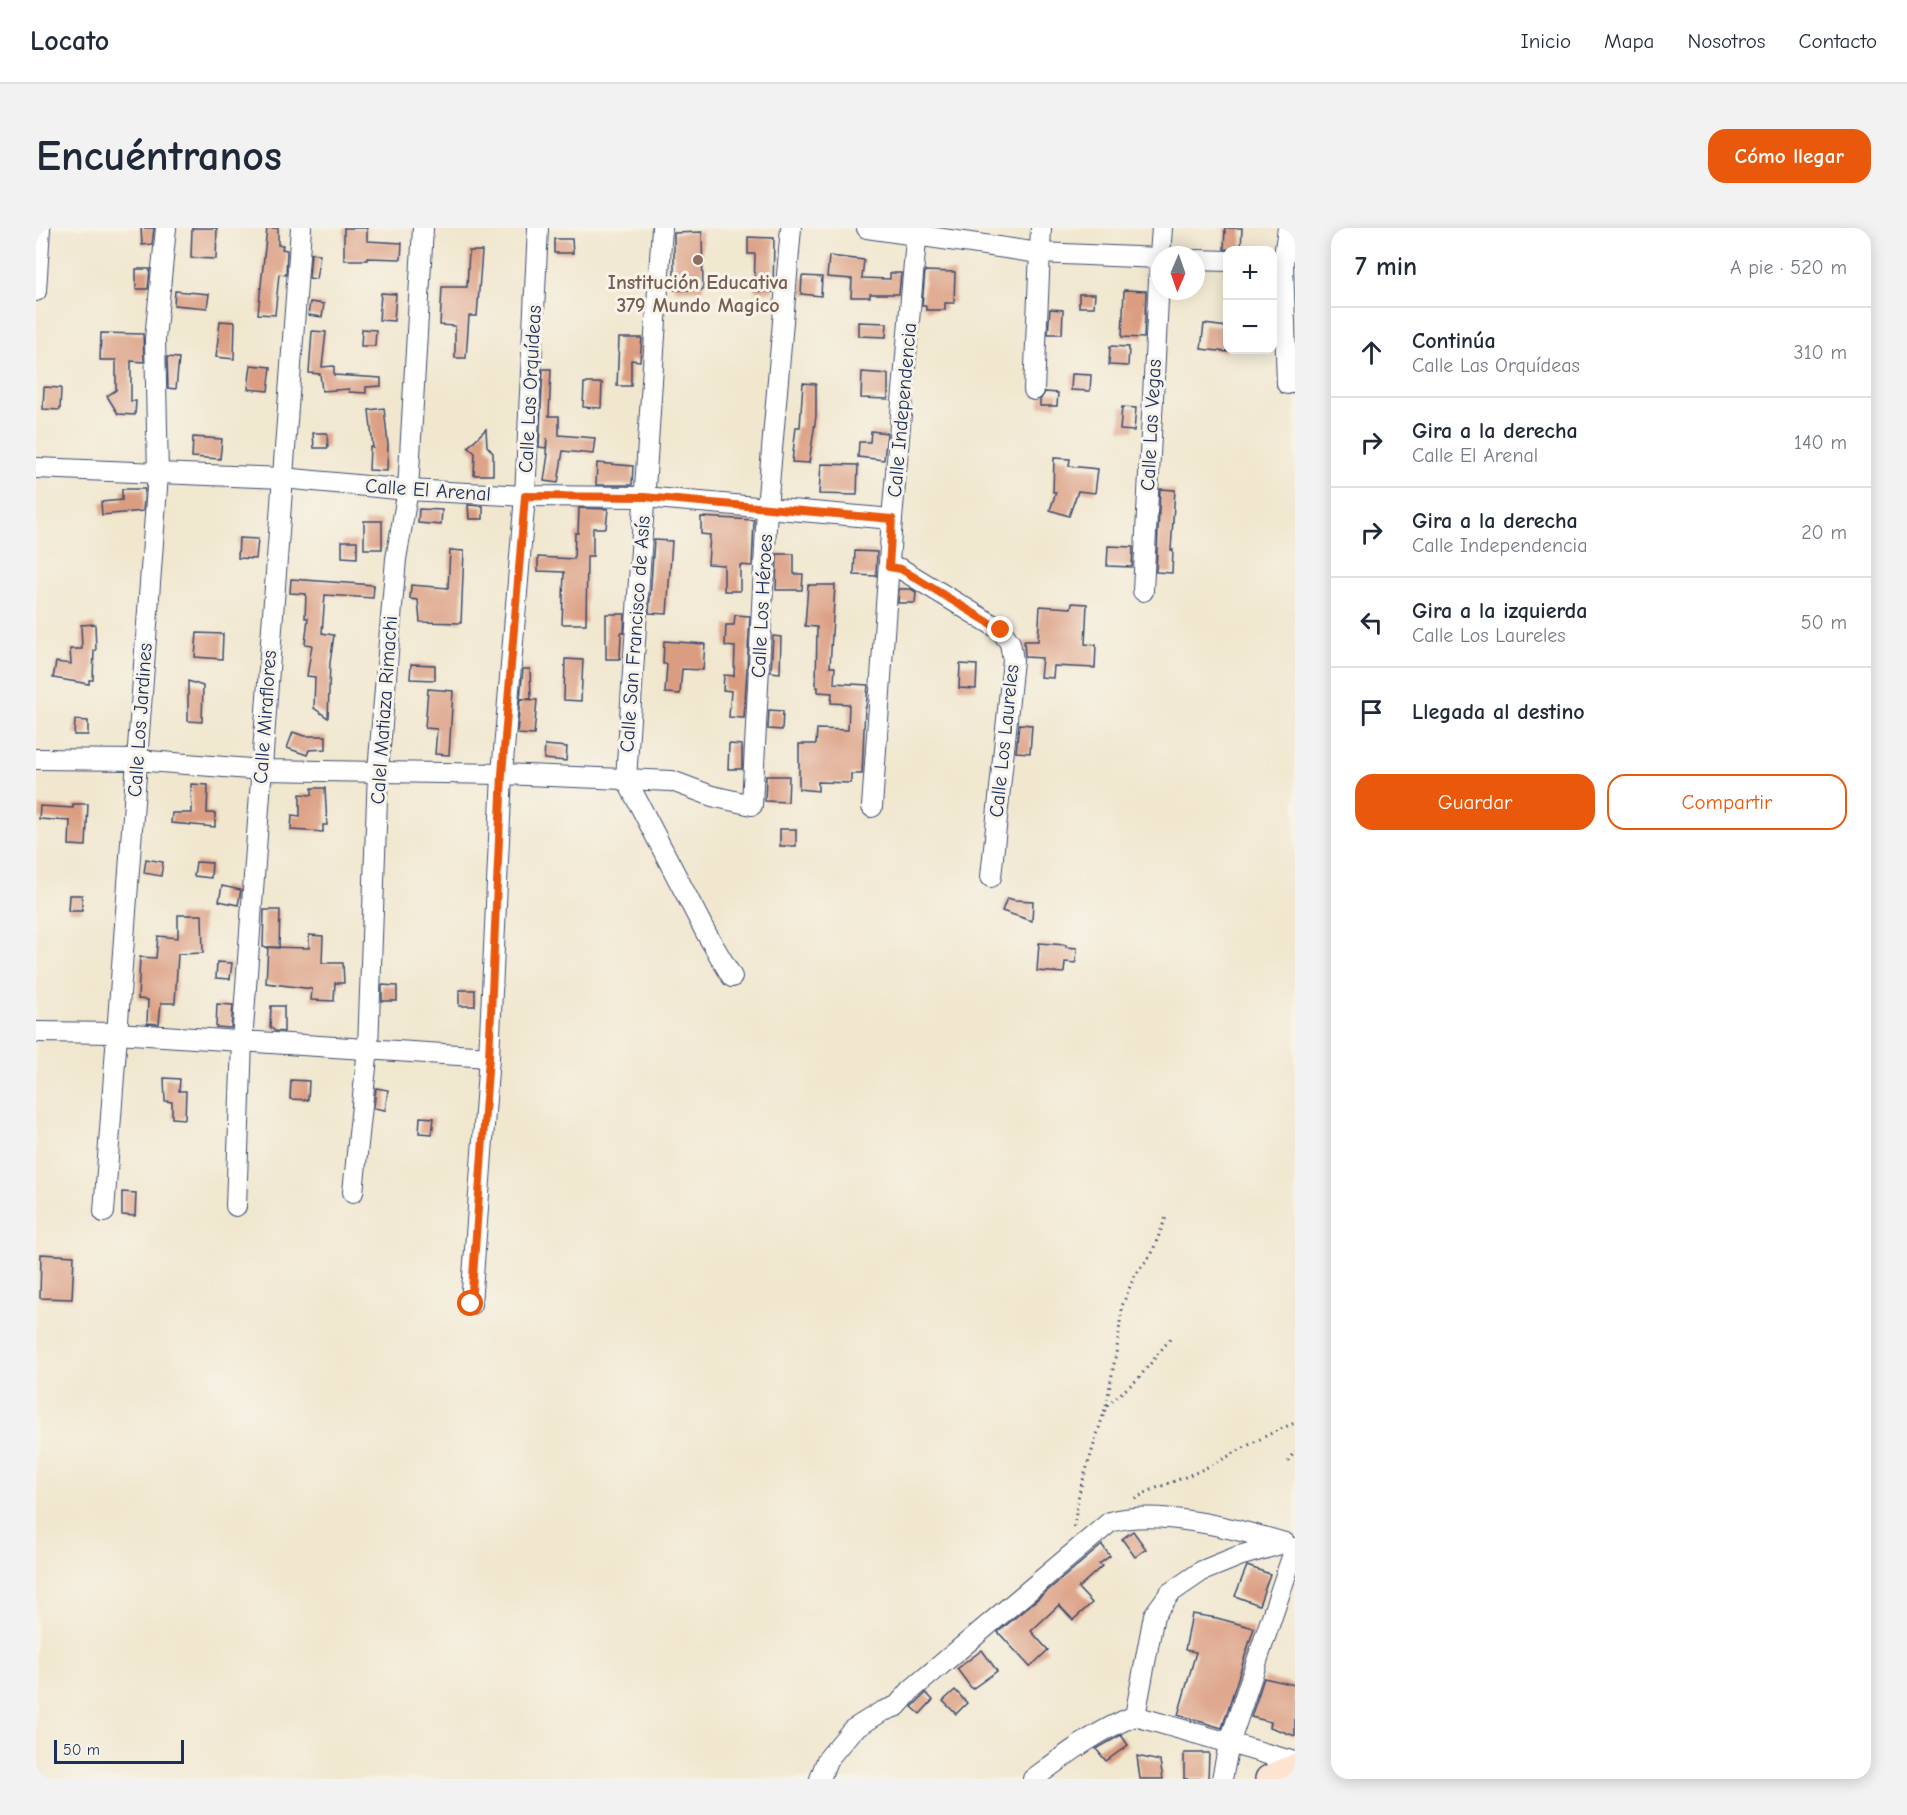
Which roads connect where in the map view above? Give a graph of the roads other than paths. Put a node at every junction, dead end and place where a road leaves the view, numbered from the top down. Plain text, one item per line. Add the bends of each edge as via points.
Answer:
1 (40, 228) edge
2 (166, 228) edge
3 (301, 228) edge
4 (423, 228) edge
5 (538, 228) edge
6 (663, 228) edge
7 (790, 228) edge
8 (867, 228) edge
9 (1041, 228) edge
10 (1162, 228) edge
11 (1288, 228) edge
12 (917, 232) edge
13 (1161, 246) edge
14 (1039, 253) junction
15 (1151, 258) edge
16 (1205, 260) edge
17 (1223, 261) edge
18 (1278, 263) edge
19 (36, 291) edge
20 (1158, 300) edge
21 (1287, 384) dead end
22 (1034, 390) dead end
23 (36, 468) edge
24 (158, 474) junction
25 (283, 478) junction
26 (408, 490) junction
27 (525, 496) junction
28 (644, 497) junction
29 (767, 508) junction
30 (892, 519) junction
31 (889, 567) junction
32 (1143, 591) dead end
33 (36, 759) edge
34 (136, 760) junction
35 (262, 770) junction
36 (378, 771) junction
37 (502, 774) junction
38 (626, 779) junction
39 (872, 807) dead end
40 (991, 877) dead end
41 (732, 977) dead end
42 (36, 1032) edge
43 (117, 1033) junction
44 (242, 1042) junction
45 (368, 1048) junction
46 (489, 1057) junction
47 (353, 1192) dead end
48 (236, 1206) dead end
49 (104, 1212) dead end
50 (471, 1304) dead end
51 (1292, 1545) edge
52 (1135, 1716) junction
53 (1229, 1744) junction
54 (1295, 1762) edge
55 (1295, 1768) edge
56 (820, 1779) edge
57 (1033, 1779) edge
58 (1222, 1779) edge
59 (1269, 1779) edge

1 - 19 street
2 - 24 street, Calle Los Jardines via 155,339
3 - 25 street, Calle Miraflores
4 - 26 street, Calel Matiaza Rimachi
5 - 27 street, Calle Las Orquídeas
6 - 28 street, Calle San Francisco de Asís
7 - 29 street, Calle Los Héroes
8 - 12 street
9 - 14 street
10 - 13 street, Calle Las Vegas
11 - 18 street
12 - 14 street
12 - 30 street, Calle Independencia
14 - 15 street
14 - 22 street
16 - 17 street
18 - 21 street
20 - 32 street, Calle Las Vegas
23 - 24 street, Calle El Arenal
24 - 25 street, Calle El Arenal
24 - 34 street, Calle Los Jardines
25 - 26 street, Calle El Arenal
25 - 35 street, Calle Miraflores
26 - 27 street, Calle El Arenal
26 - 36 street, Calel Matiaza Rimachi via 396,559
27 - 28 street, Calle El Arenal
27 - 37 street, Calle Las Orquídeas
28 - 29 street, Calle El Arenal
28 - 38 street, Calle San Francisco de Asís
29 - 30 street, Calle El Arenal
29 - 38 street, Calle Los Héroes via 753,805 712,796 672,781
30 - 31 street, Calle Independencia
31 - 39 street, Calle Independencia
31 - 40 street, Calle Los Laureles via 901,569 1001,630 1010,643 1013,660
33 - 34 street
34 - 35 street
34 - 43 street, Calle Los Jardines
35 - 36 street
35 - 44 street, Calle Miraflores
36 - 37 street
36 - 45 street, Calel Matiaza Rimachi
37 - 38 street
37 - 46 street, Calle Las Orquídeas
38 - 41 street, Calle San Francisco de Asís
42 - 43 street
43 - 44 street
43 - 49 street, Calle Los Jardines
44 - 45 street
44 - 48 street, Calle Miraflores
45 - 46 street
45 - 47 street, Calel Matiaza Rimachi
46 - 50 street, Calle Las Orquídeas
51 - 52 street via 1239,1556 1202,1571 1170,1593 1154,1615
51 - 53 street
51 - 56 street via 1204,1524 1156,1518 1110,1522 897,1706 852,1730 827,1760
52 - 53 street
52 - 57 street via 1092,1736
53 - 54 street
53 - 58 street
55 - 59 main road

